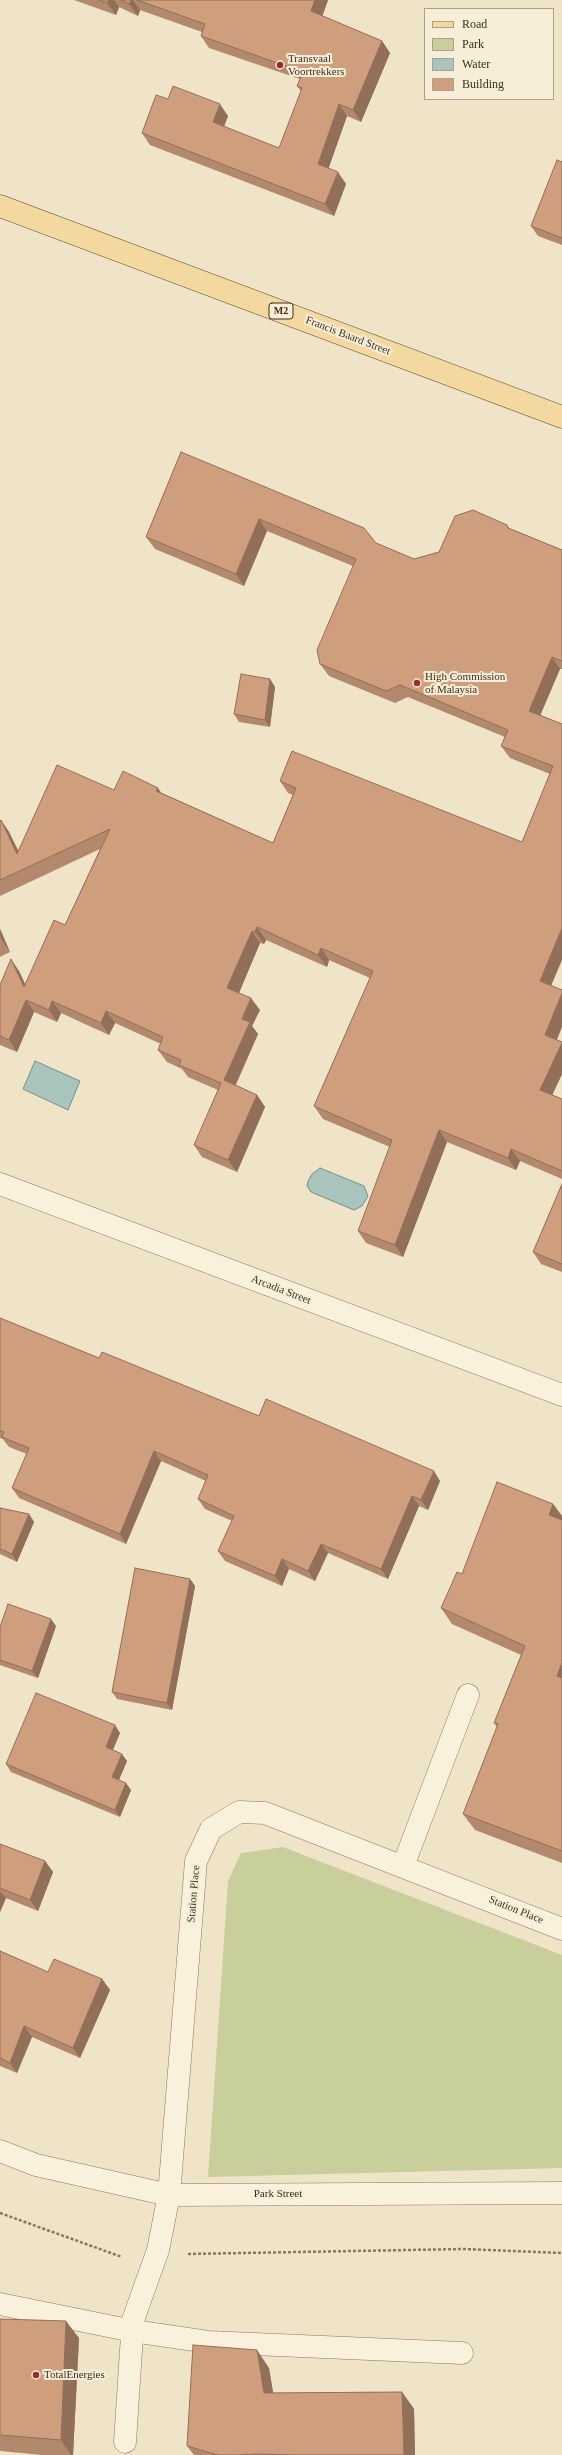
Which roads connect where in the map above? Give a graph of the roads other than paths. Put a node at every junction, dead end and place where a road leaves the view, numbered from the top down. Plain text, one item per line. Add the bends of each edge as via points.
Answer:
1 (0, 206) edge
2 (562, 417) edge
3 (0, 1184) edge
4 (562, 1395) edge
5 (468, 1695) dead end
6 (403, 1866) junction
7 (562, 1929) edge
8 (0, 2151) edge
9 (562, 2193) edge
10 (169, 2195) junction
11 (0, 2304) edge
12 (133, 2331) junction
13 (462, 2352) dead end
14 (125, 2442) dead end

1 - 2 main road, Francis Baard Street / M2
3 - 4 street, Arcadia Street
5 - 6 street
6 - 7 street, Station Place
6 - 10 street, Station Place via 265,1813 239,1812 211,1828 196,1861
8 - 10 street, Park Street via 36,2165
9 - 10 street, Park Street
10 - 12 street, Station Place via 155,2257 134,2320
11 - 12 street
12 - 13 street via 208,2342
12 - 14 street, Station Place

